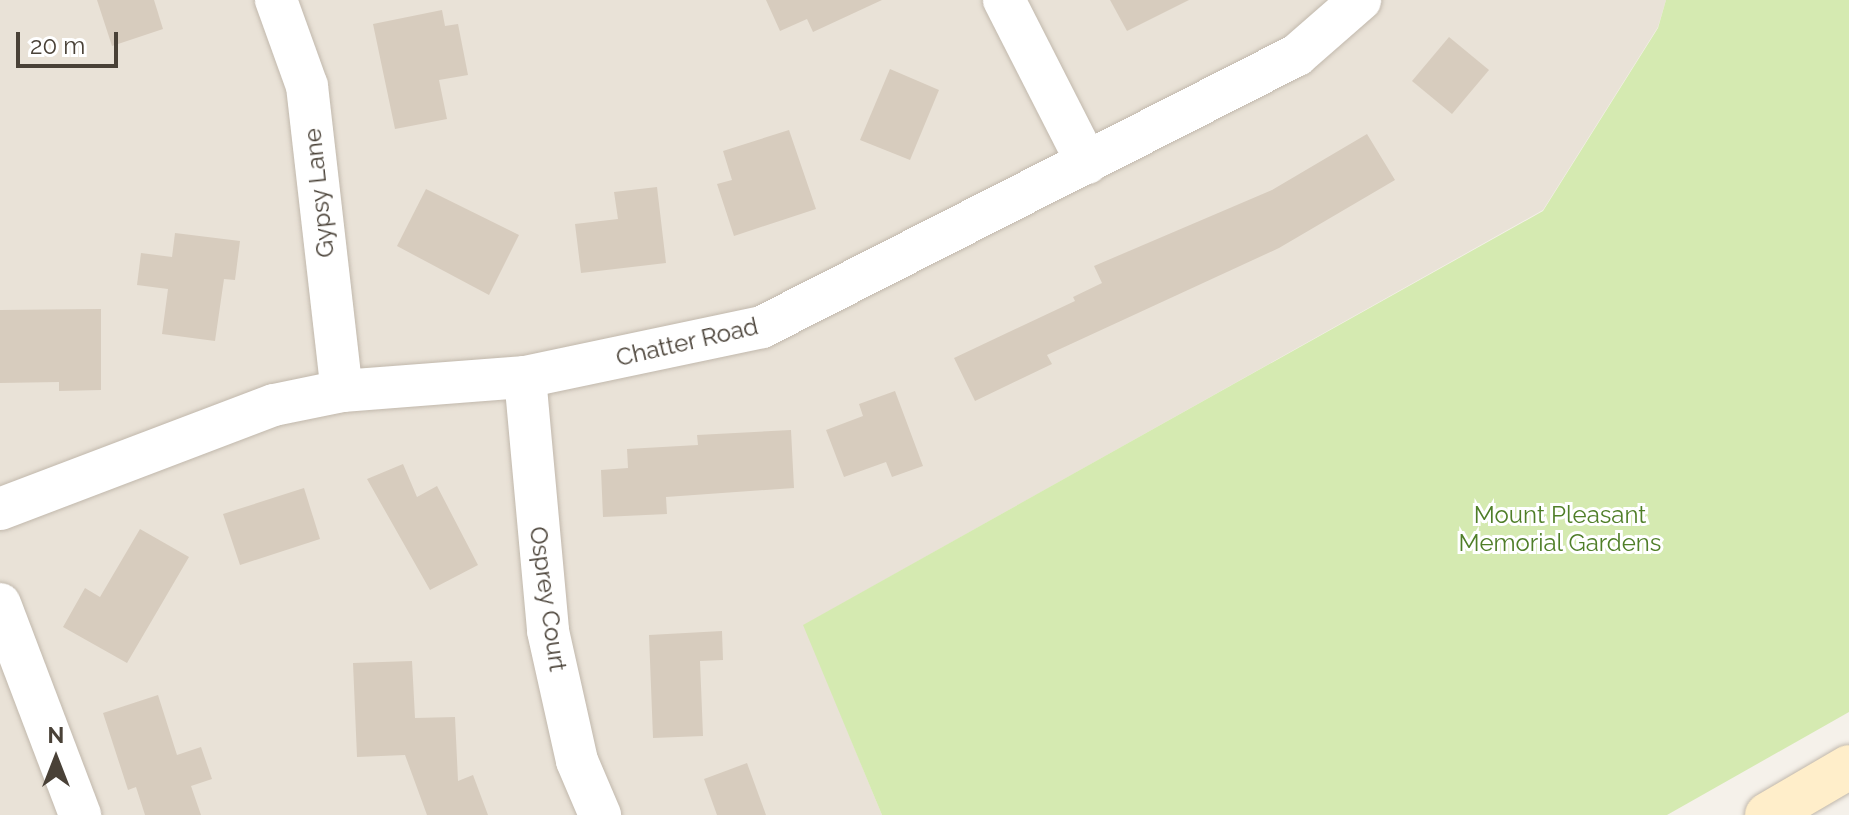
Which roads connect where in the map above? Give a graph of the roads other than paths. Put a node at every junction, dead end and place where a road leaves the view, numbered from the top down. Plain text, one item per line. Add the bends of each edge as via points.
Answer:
1 (276, 0) edge
2 (1004, 0) edge
3 (1360, 0) edge
4 (1087, 163) junction
5 (525, 377) junction
6 (342, 391) junction
7 (0, 509) edge
8 (0, 604) edge
9 (1849, 767) edge
10 (80, 815) edge
11 (600, 815) edge
12 (1767, 815) edge

1 - 6 street, Gypsy Lane via 307,86
2 - 4 street
3 - 4 street, Chatter Road via 1297,55
4 - 5 street, Chatter Road via 762,327
5 - 6 street, Chatter Road
5 - 11 street, Osprey Court via 548,631 577,761
6 - 7 street, Chatter Road via 274,405
8 - 10 street
9 - 12 main road

